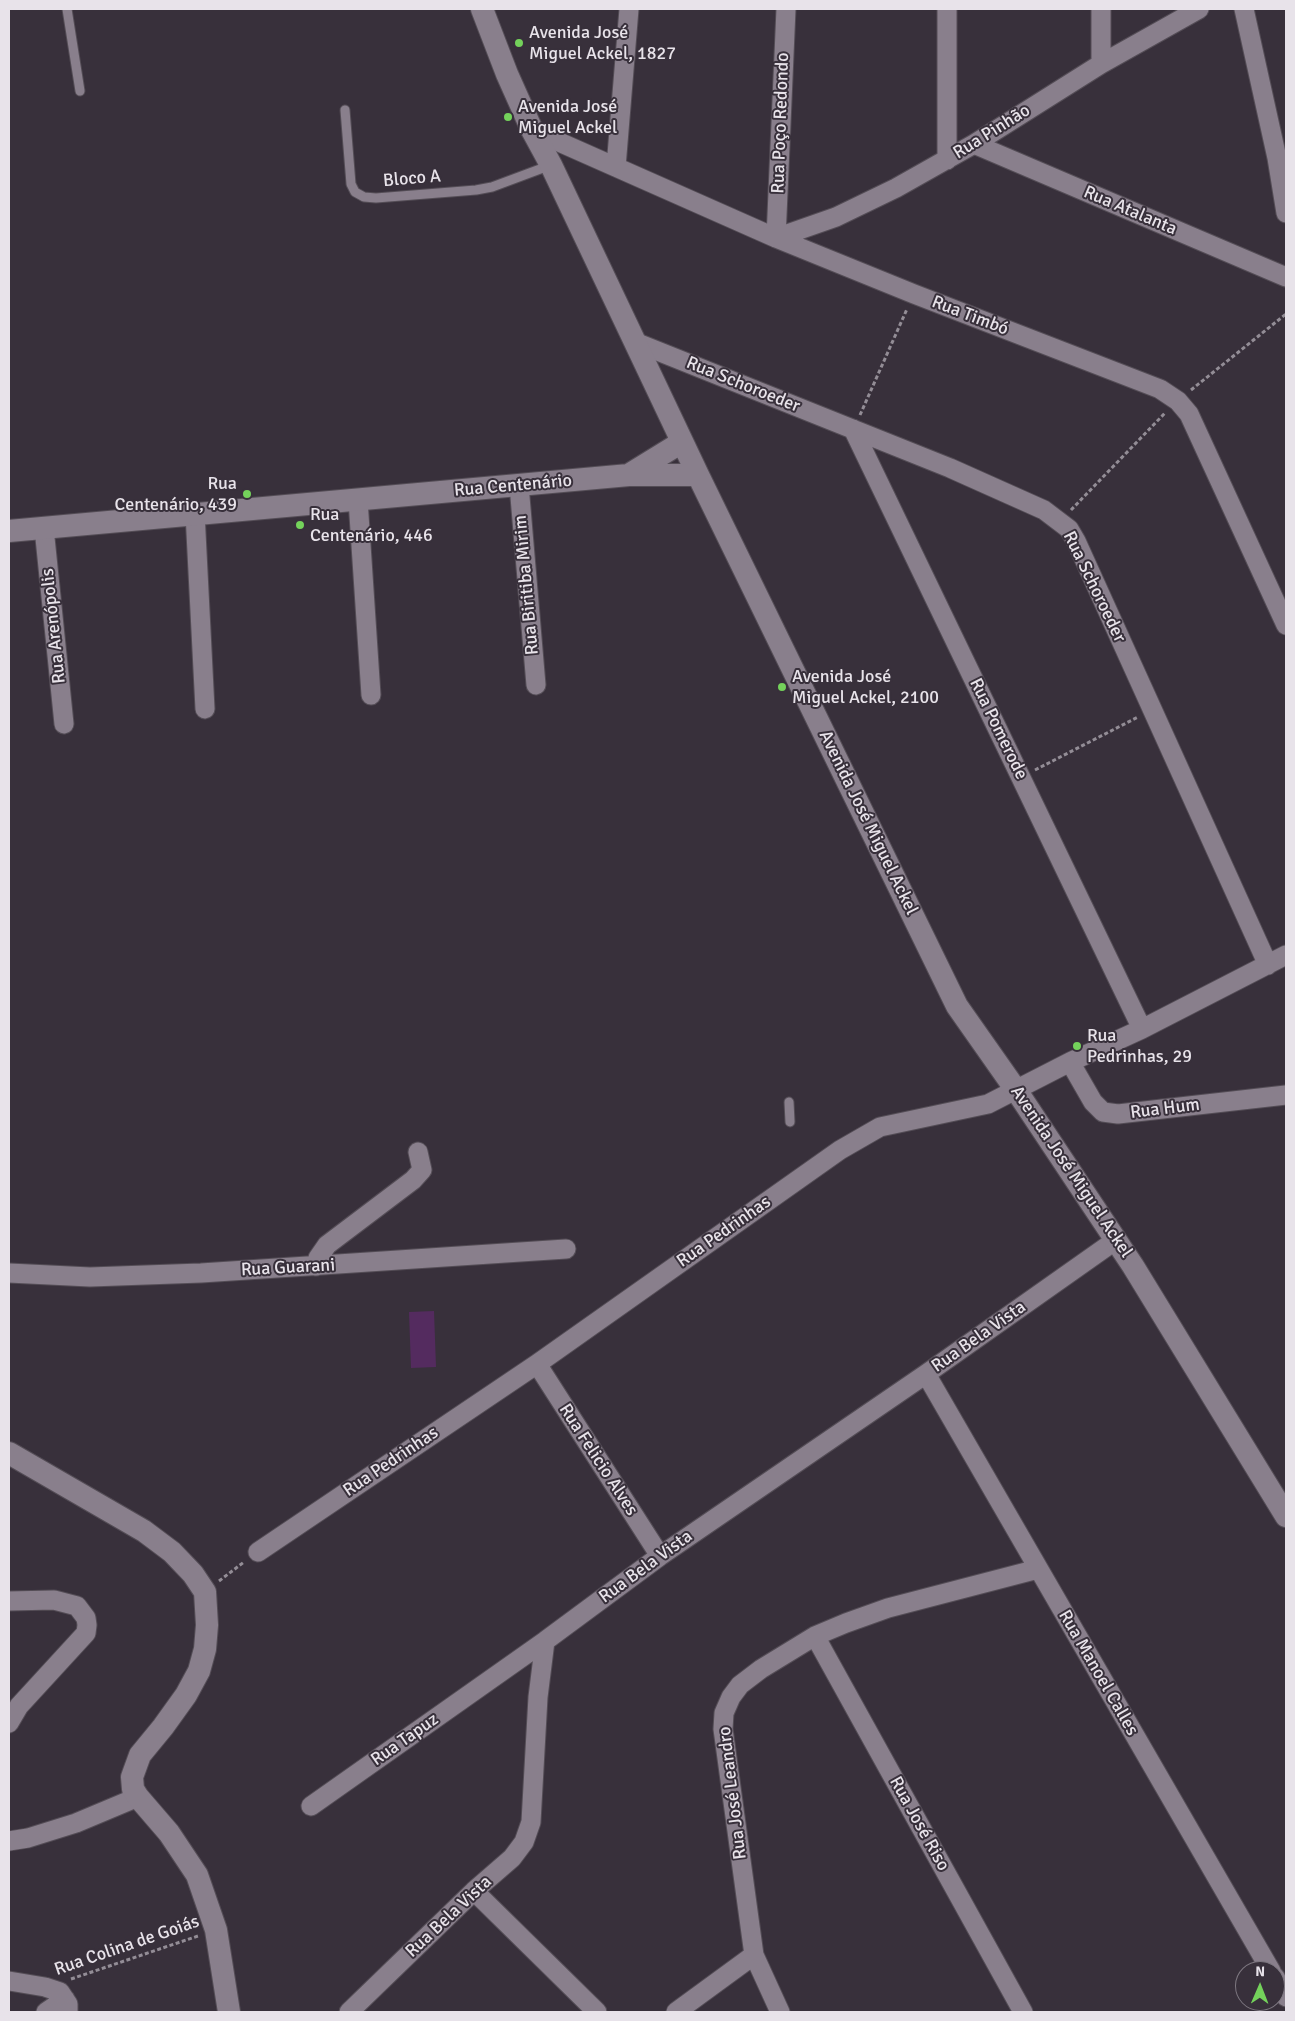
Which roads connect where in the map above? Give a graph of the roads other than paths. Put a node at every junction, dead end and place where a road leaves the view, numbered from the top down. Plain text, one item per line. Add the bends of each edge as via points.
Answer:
1 (67, 9) edge
2 (482, 9) edge
3 (629, 9) edge
4 (786, 9) edge
5 (947, 9) edge
6 (1101, 9) edge
7 (1199, 9) edge
8 (1244, 9) edge
9 (1101, 64) junction
10 (80, 91) dead end
11 (346, 110) dead end
12 (532, 130) junction
13 (974, 144) junction
14 (947, 160) junction
15 (551, 165) junction
16 (616, 167) junction
17 (1286, 213) edge
18 (776, 238) junction
19 (1286, 277) edge
20 (635, 342) junction
21 (854, 429) junction
22 (682, 442) junction
23 (629, 474) junction
24 (698, 475) junction
25 (519, 485) junction
26 (358, 500) junction
27 (195, 513) junction
28 (44, 528) junction
29 (9, 531) edge
30 (1286, 626) edge
31 (536, 685) dead end
32 (372, 695) dead end
33 (205, 709) dead end
34 (64, 724) dead end
35 (1286, 955) edge
36 (1268, 965) junction
37 (1142, 1029) junction
38 (1070, 1062) junction
39 (1016, 1090) junction
40 (1286, 1095) edge
41 (789, 1102) dead end
42 (790, 1122) dead end
43 (418, 1152) dead end
44 (1116, 1240) junction
45 (566, 1250) dead end
46 (316, 1266) junction
47 (9, 1273) edge
48 (537, 1364) junction
49 (926, 1374) junction
50 (9, 1452) edge
51 (1286, 1516) edge
52 (258, 1552) road end
53 (660, 1556) junction
54 (1038, 1569) junction
55 (9, 1601) edge
56 (815, 1636) junction
57 (545, 1640) junction
58 (499, 1673) junction
59 (538, 1697) junction
60 (9, 1722) edge
61 (138, 1797) junction
62 (311, 1806) dead end
63 (9, 1841) edge
64 (474, 1891) junction
65 (754, 1955) junction
66 (1265, 1961) edge
67 (9, 1981) edge
68 (66, 2006) edge
69 (46, 2012) edge
70 (229, 2012) edge
71 (349, 2012) edge
72 (597, 2012) edge
73 (676, 2012) edge
74 (780, 2012) edge
75 (1023, 2012) edge

1 - 10 lane
2 - 12 street, Avenida José Miguel Ackel
3 - 16 street
4 - 18 street, Rua Poço Redondo
5 - 14 street
6 - 9 street
7 - 9 street, Rua Pinhão
8 - 17 street
9 - 13 street, Rua Pinhão
11 - 15 lane, Bloco A via 351,184 355,192 364,196 376,198 484,189
12 - 15 street, Avenida José Miguel Ackel
12 - 16 street, Rua Timbó
13 - 14 street, Rua Pinhão
13 - 19 street, Rua Atalanta
14 - 18 street, Rua Pinhão via 836,217
15 - 20 street, Avenida José Miguel Ackel
16 - 18 street, Rua Timbó
18 - 30 street, Rua Timbó via 1160,389 1178,401 1199,434
20 - 21 street, Rua Schoroeder
20 - 22 street, Avenida José Miguel Ackel
21 - 36 street, Rua Schoroeder via 1044,510 1069,529
21 - 37 street, Rua Pomerode
22 - 23 street, Rua Centenário
22 - 24 street, Avenida José Miguel Ackel
23 - 24 street, Rua Centenário
23 - 25 street, Rua Centenário
24 - 39 street, Avenida José Miguel Ackel via 957,1006
25 - 26 street, Rua Centenário
25 - 31 street, Rua Biritiba Mirim
26 - 27 street, Rua Centenário
26 - 32 street
27 - 28 street, Rua Centenário
27 - 33 street
28 - 29 street, Rua Centenário
28 - 34 street, Rua Arenópolis
35 - 36 street, Rua Pedrinhas
36 - 37 street, Rua Pedrinhas
37 - 38 street, Rua Pedrinhas
38 - 39 street, Rua Pedrinhas
38 - 40 street, Rua Hum via 1093,1102 1103,1112 1118,1114
39 - 44 street, Avenida José Miguel Ackel
39 - 48 street, Rua Pedrinhas via 976,1108 880,1127 840,1150
41 - 42 lane
43 - 46 street via 422,1170 327,1245
44 - 49 street, Rua Bela Vista
44 - 51 street, Avenida José Miguel Ackel
45 - 46 street, Rua Guarani
46 - 47 street, Rua Guarani via 90,1277
48 - 52 street, Rua Pedrinhas
48 - 53 street, Rua Felicio Alves
49 - 53 street, Rua Bela Vista
49 - 54 street, Rua Manoel Calles
50 - 61 street via 144,1531 172,1552 205,1592 205,1649 198,1671 180,1703 140,1755 132,1777
53 - 57 street, Rua Bela Vista
54 - 56 street, Rua José Leandro via 888,1608
54 - 66 street, Rua Manoel Calles
55 - 60 street via 54,1600 77,1606 86,1618 86,1633 19,1706
56 - 65 street, Rua José Leandro via 740,1685 724,1712 723,1729
56 - 75 street, Rua José Riso
57 - 58 street, Rua Tapuz
57 - 59 street, Rua Bela Vista
58 - 59 street via 523,1672
58 - 62 street, Rua Tapuz
59 - 64 street, Rua Bela Vista via 531,1822 524,1842 512,1858
61 - 63 street via 76,1823
61 - 70 street via 169,1832 197,1876 216,1930
64 - 71 street, Rua Bela Vista
64 - 72 street
65 - 73 street
65 - 74 street, Rua José Leandro
67 - 68 street via 60,1992
68 - 69 street

